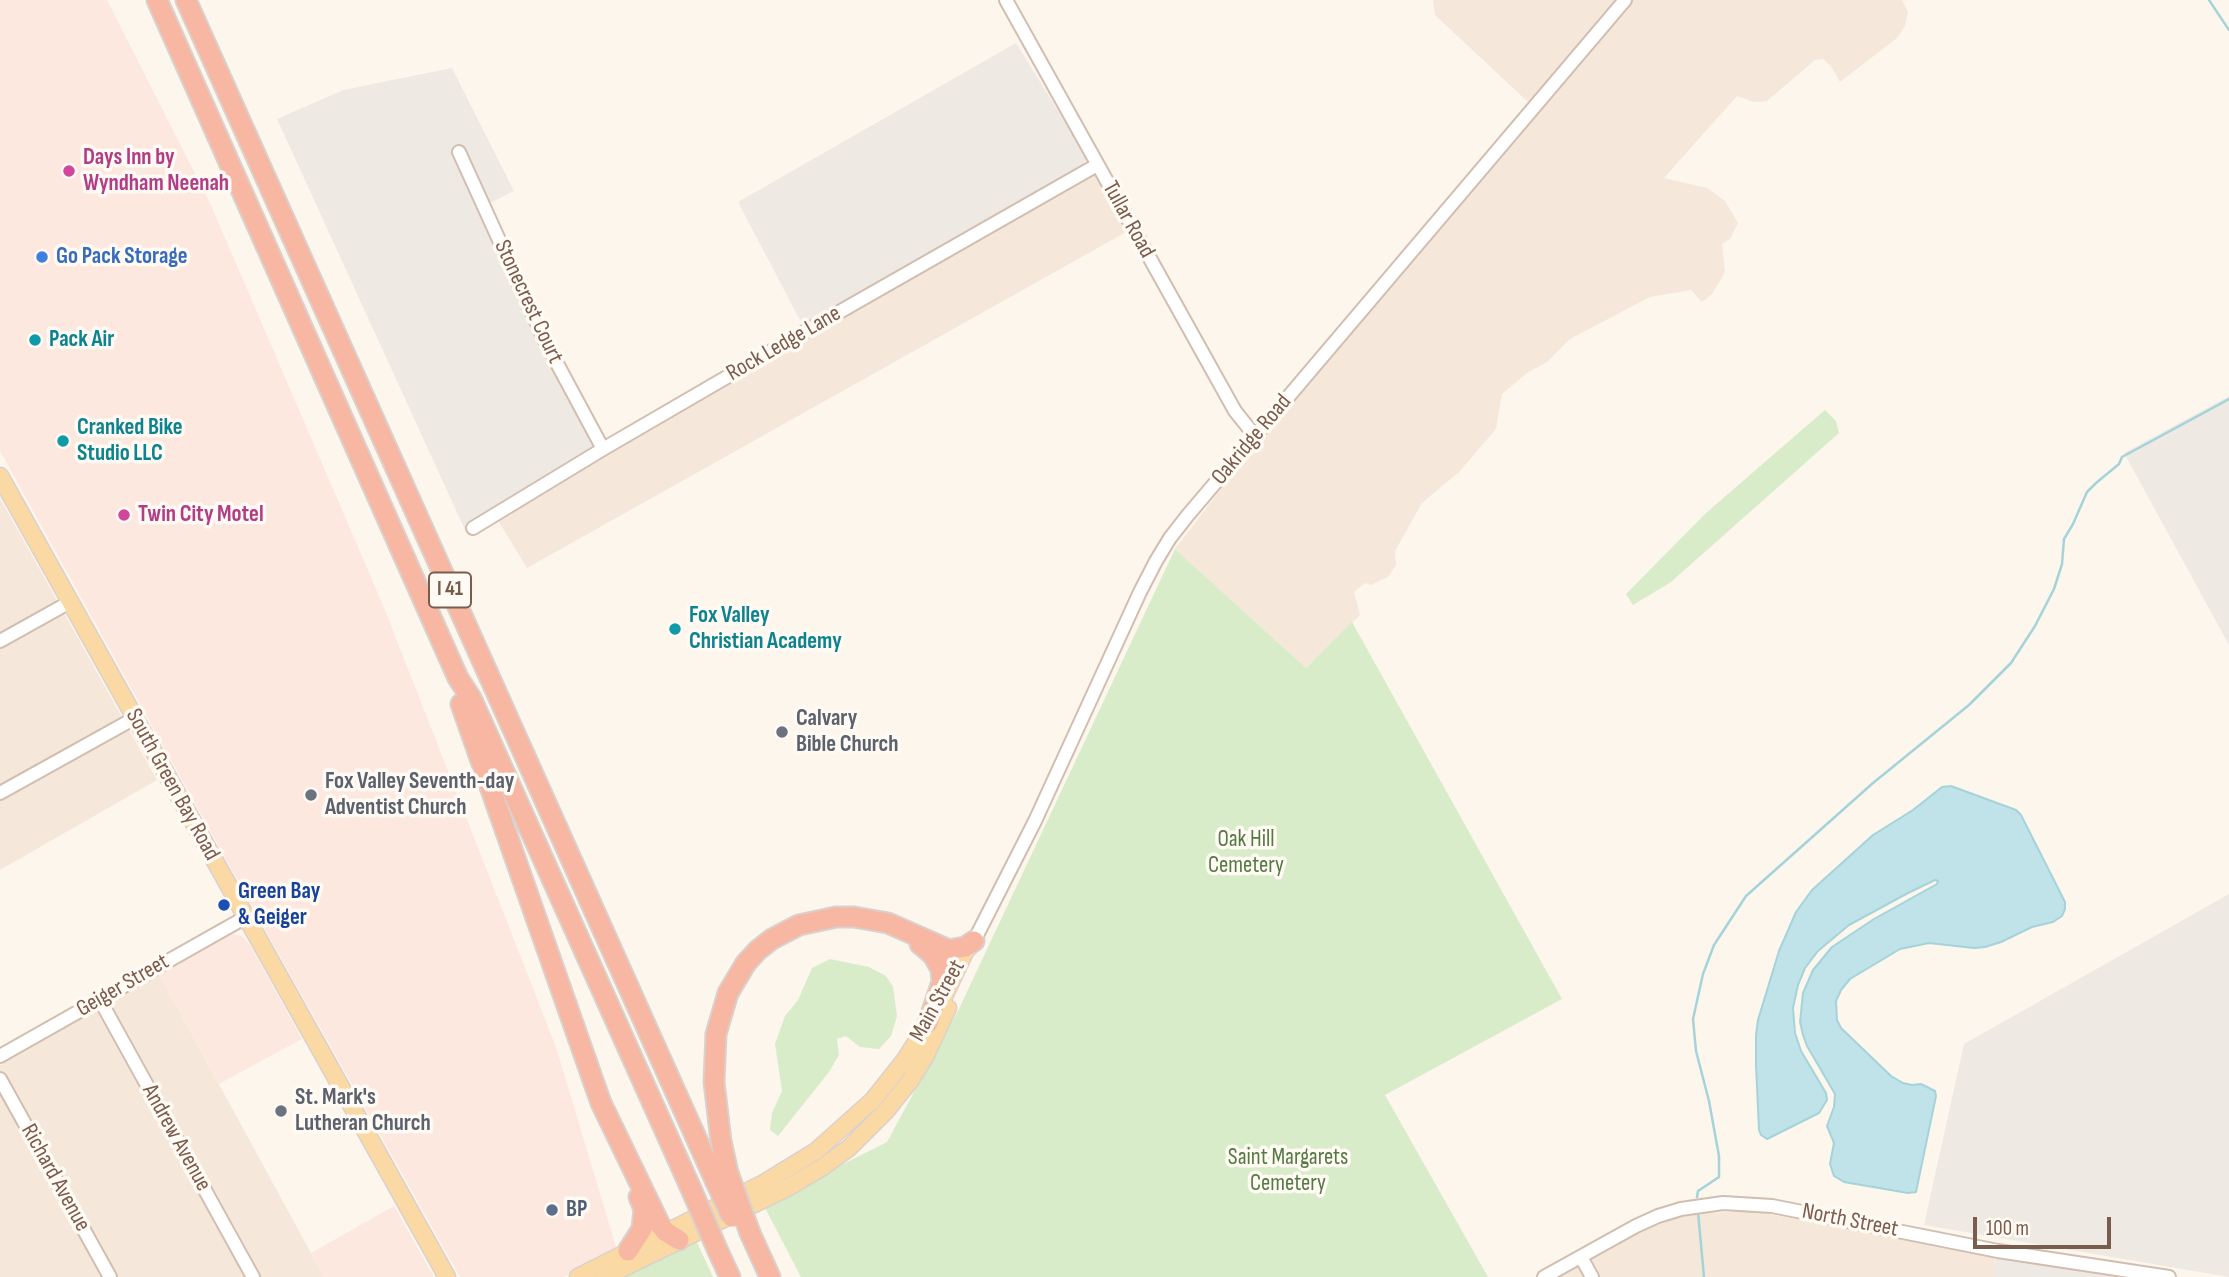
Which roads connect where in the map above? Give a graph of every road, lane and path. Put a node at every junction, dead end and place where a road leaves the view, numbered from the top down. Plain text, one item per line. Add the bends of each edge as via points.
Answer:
1 (157, 0) edge
2 (186, 0) edge
3 (1006, 0) edge
4 (1625, 0) edge
5 (459, 152) dead end
6 (1097, 165) junction
7 (1255, 436) junction
8 (603, 449) junction
9 (0, 477) edge
10 (473, 527) dead end
11 (70, 602) junction
12 (0, 640) edge
13 (458, 678) junction
14 (135, 718) junction
15 (0, 793) edge
16 (246, 917) junction
17 (880, 922) junction
18 (974, 942) junction
19 (100, 1000) junction
20 (928, 1023) junction
21 (0, 1056) edge
22 (0, 1079) edge
23 (601, 1103) junction
24 (721, 1176) junction
25 (702, 1214) junction
26 (745, 1235) junction
27 (672, 1236) junction
28 (628, 1251) junction
29 (1581, 1257) junction
30 (110, 1277) edge
31 (253, 1277) edge
32 (447, 1277) edge
33 (578, 1277) edge
34 (605, 1277) edge
35 (730, 1277) edge
36 (758, 1277) edge
37 (769, 1277) edge
38 (1544, 1277) edge
39 (1592, 1277) edge
40 (2169, 1277) edge

1 - 13 highway, I 41
2 - 24 highway, I 41
3 - 6 street, Tullar Road
4 - 7 street, Oakridge Road
5 - 8 street, Stonecrest Court via 545,341
6 - 7 street, Tullar Road via 1235,411
6 - 8 street, Rock Ledge Lane
7 - 18 street, Oakridge Road via 1188,514 1156,561
8 - 10 street, Rock Ledge Lane
9 - 11 main road, South Green Bay Road
11 - 12 street
11 - 14 main road, South Green Bay Road
13 - 23 highway via 461,703
13 - 25 highway, I 41, bridge via 471,698
14 - 15 street
14 - 16 main road, South Green Bay Road
16 - 19 street, Geiger Street
16 - 32 main road, South Green Bay Road
17 - 18 highway via 949,950
17 - 20 highway via 924,946 937,961 942,982
17 - 24 highway via 836,917 799,925 758,950 735,979 723,1007 713,1059
18 - 20 main road, Main Street
18 - 27 main road, Main Street via 972,956 925,1057 862,1136 806,1177
19 - 21 street, Geiger Street
19 - 31 street, Andrew Avenue
20 - 25 main road, Main Street via 873,1100 825,1143 772,1179
22 - 30 street, Richard Avenue
23 - 27 highway via 648,1202
23 - 28 highway via 603,1119 644,1209 642,1229
24 - 26 highway, I 41, bridge
25 - 27 main road, Main Street
25 - 35 highway, I 41, bridge
26 - 36 highway, I 41
26 - 37 highway
27 - 28 main road, Main Street
27 - 34 main road, Main Street
28 - 33 main road, Main Street
29 - 38 street, North Street
29 - 39 street
29 - 40 street, North Street via 1658,1216 1703,1205 1749,1203 1998,1251

